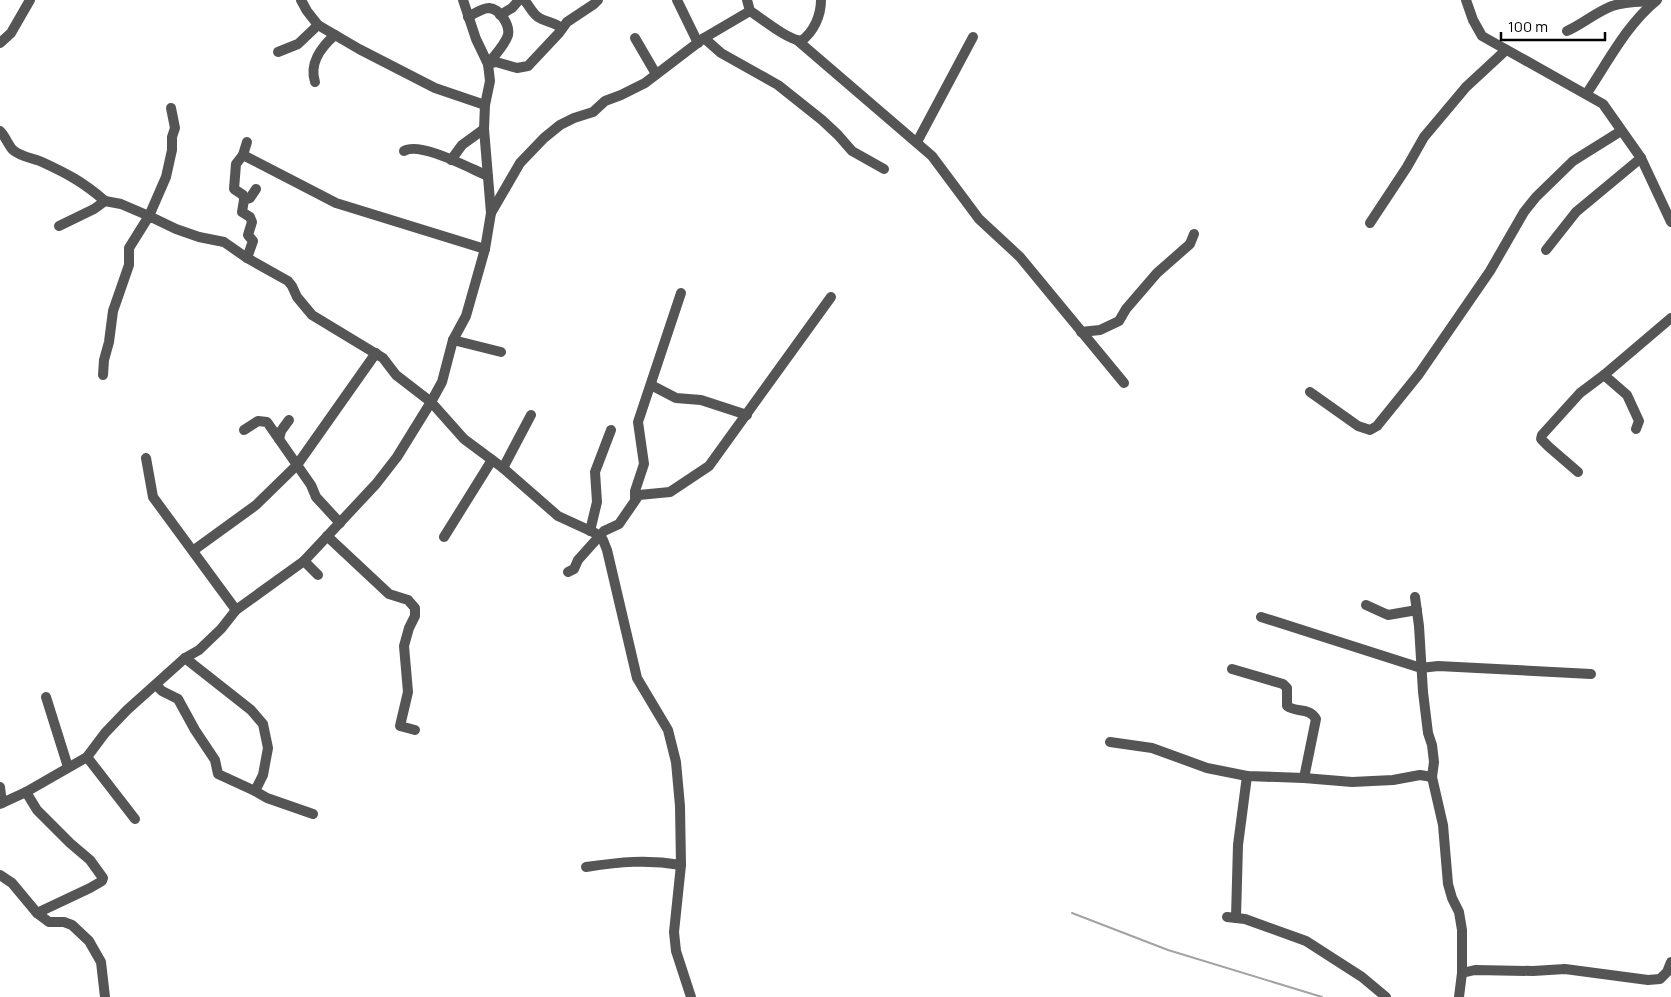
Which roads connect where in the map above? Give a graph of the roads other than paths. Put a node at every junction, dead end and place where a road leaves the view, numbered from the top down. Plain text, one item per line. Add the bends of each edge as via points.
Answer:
1 (30, 0) edge
2 (301, 0) edge
3 (463, 0) edge
4 (519, 0) edge
5 (524, 0) edge
6 (598, 0) edge
7 (677, 0) edge
8 (747, 0) edge
9 (821, 0) edge
10 (1466, 0) edge
11 (1656, 0) edge
12 (750, 11) junction
13 (500, 15) junction
14 (468, 17) junction
15 (318, 25) junction
16 (561, 28) junction
17 (1567, 31) dead end
18 (335, 35) junction
19 (973, 37) dead end
20 (635, 38) dead end
21 (797, 40) junction
22 (701, 41) junction
23 (0, 43) edge
24 (1506, 50) junction
25 (278, 52) dead end
26 (488, 64) junction
27 (656, 74) junction
28 (315, 82) dead end
29 (1587, 93) junction
30 (485, 104) junction
31 (171, 108) dead end
32 (484, 129) junction
33 (0, 131) edge
34 (1621, 131) junction
35 (247, 142) dead end
36 (917, 142) junction
37 (404, 151) dead end
38 (243, 155) junction
39 (1641, 158) junction
40 (451, 160) junction
41 (884, 169) dead end
42 (488, 176) junction
43 (256, 189) dead end
44 (244, 199) junction
45 (105, 201) junction
46 (491, 213) junction
47 (149, 216) junction
48 (1671, 222) edge
49 (1370, 223) dead end
50 (59, 226) dead end
51 (1194, 234) dead end
52 (485, 249) junction
53 (1546, 250) dead end
54 (247, 258) junction
55 (681, 293) dead end
56 (832, 297) dead end
57 (1671, 318) edge
58 (1082, 332) junction
59 (453, 340) junction
60 (501, 352) dead end
61 (376, 353) junction
62 (103, 375) dead end
63 (1604, 375) junction
64 (1124, 383) dead end
65 (651, 385) junction
66 (1310, 392) dead end
67 (431, 402) junction
68 (531, 415) dead end
69 (747, 415) junction
70 (289, 420) dead end
71 (1636, 429) dead end
72 (244, 430) dead end
73 (611, 430) dead end
74 (279, 439) junction
75 (146, 458) dead end
76 (492, 460) junction
77 (297, 465) junction
78 (503, 468) junction
79 (1578, 472) dead end
80 (635, 499) junction
81 (340, 523) junction
82 (595, 534) junction
83 (327, 536) junction
84 (444, 537) dead end
85 (194, 550) junction
86 (304, 561) junction
87 (568, 572) dead end
88 (318, 575) dead end
89 (1415, 597) dead end
90 (1366, 604) dead end
91 (236, 610) junction
92 (1416, 610) junction
93 (1261, 617) dead end
94 (185, 658) junction
95 (1421, 668) junction
96 (1232, 669) dead end
97 (1591, 674) dead end
98 (156, 685) junction
99 (46, 697) dead end
100 (415, 730) dead end
101 (1110, 742) dead end
102 (87, 757) junction
103 (68, 768) junction
104 (1247, 776) junction
105 (1432, 777) junction
106 (1304, 778) junction
107 (0, 787) edge
108 (255, 790) junction
109 (26, 792) junction
110 (1, 804) edge
111 (313, 814) dead end
112 (135, 819) dead end
113 (680, 865) junction
114 (586, 867) dead end
115 (0, 875) edge
116 (37, 913) junction
117 (1671, 962) edge
118 (1462, 973) junction
119 (106, 997) edge
120 (691, 997) edge
121 (1386, 997) edge
122 (1459, 997) edge

1 - 23 street
2 - 15 street
3 - 14 street
4 - 13 street
5 - 16 street via 535,14
6 - 16 street
7 - 22 street
8 - 12 street
9 - 21 street via 814,28 802,41
10 - 24 street via 1482,36
11 - 17 street via 1612,6
11 - 29 street via 1628,32
12 - 21 street
12 - 22 street
13 - 14 street via 489,8
13 - 26 street via 504,18 508,36
14 - 26 street
15 - 18 street
15 - 25 street via 298,44
16 - 26 street via 528,66 517,68 496,62
18 - 28 street via 316,60 312,73
18 - 30 street via 435,88
19 - 36 street
20 - 27 street
21 - 36 street
22 - 27 street
22 - 41 street via 778,85 822,120 852,151
24 - 29 street
24 - 49 street via 1466,87 1424,137
26 - 30 street via 490,81
27 - 46 street via 645,83 605,100 593,112 560,125 544,138 520,163
29 - 34 street via 1604,104
30 - 32 street
31 - 47 street via 175,128 172,150 166,177
32 - 40 street via 462,145
32 - 42 street
33 - 45 street via 11,149 87,185
34 - 39 street
34 - 66 street via 1573,162 1536,196 1490,271 1428,361 1377,426 1370,430 1358,426
35 - 38 street
36 - 58 street via 932,156 979,219 1020,257
37 - 40 street via 408,148 434,152
38 - 44 street via 236,164 234,189
38 - 52 street via 336,203
39 - 48 street
39 - 53 street via 1576,212
40 - 42 street
42 - 46 street
43 - 44 street via 250,198
44 - 54 street via 242,212 252,222 248,235 253,241
45 - 47 street
45 - 50 street
46 - 52 street
47 - 54 street via 199,237 224,242
47 - 62 street via 129,248 129,265 113,311
51 - 58 street via 1190,244 1157,272 1118,321 1100,330
52 - 59 street via 466,316
54 - 61 street via 288,281 312,315
55 - 65 street
56 - 69 street
57 - 63 street
58 - 64 street
59 - 60 street
59 - 67 street via 442,382
61 - 67 street via 407,385
61 - 77 street
63 - 71 street via 1627,394 1639,421
63 - 79 street via 1572,401 1542,434 1541,439 1549,448
65 - 69 street via 676,398 701,400
65 - 80 street via 638,422 644,464
67 - 76 street via 464,439
67 - 81 street via 397,457
68 - 78 street
69 - 80 street via 708,466 670,492 639,495
70 - 74 street
72 - 74 street via 258,421 267,422
73 - 82 street via 595,472
74 - 77 street
75 - 85 street via 154,497
76 - 78 street
76 - 84 street
77 - 81 street via 316,497
77 - 85 street via 256,505
78 - 82 street via 558,516
80 - 82 street via 619,524
81 - 83 street
82 - 87 street via 597,538 574,569
82 - 113 street via 603,540 607,550 637,678 671,737 680,806
83 - 86 street
83 - 100 street via 389,594 408,600 415,608 404,646 408,692 400,726
85 - 91 street
86 - 88 street
86 - 91 street
89 - 92 street
90 - 92 street via 1388,614
91 - 94 street via 199,650
92 - 95 street
93 - 95 street
94 - 98 street
94 - 108 street via 264,724 268,748 264,775
95 - 97 street via 1446,666
95 - 105 street via 1434,762
96 - 106 street via 1283,684 1287,688 1287,706 1292,710 1313,713 1316,719
98 - 102 street via 105,733
98 - 108 street via 178,699 215,760 218,774
99 - 103 street
101 - 104 street via 1152,748 1207,768
102 - 103 street
102 - 112 street
103 - 109 street
104 - 106 street
104 - 121 street via 1232,917 1306,941 1362,977
105 - 106 street via 1420,775 1352,782
105 - 118 street via 1443,825 1448,884 1462,930
107 - 110 street
108 - 111 street via 267,798
109 - 110 street
109 - 116 street via 37,810 90,860 103,878 90,888
113 - 114 street via 628,861
113 - 120 street via 674,932 676,951
115 - 116 street via 12,883
116 - 119 street via 49,922 72,925 89,941 101,962
117 - 118 street via 1660,979 1648,980 1565,969
118 - 122 street

